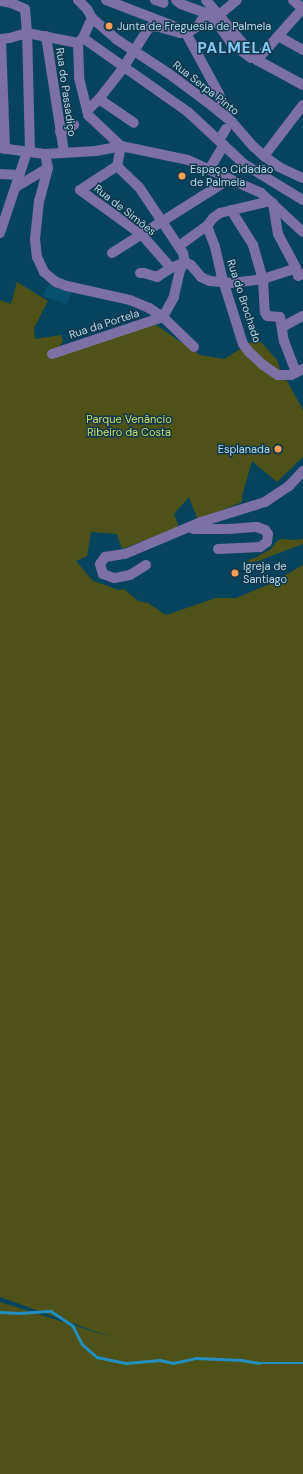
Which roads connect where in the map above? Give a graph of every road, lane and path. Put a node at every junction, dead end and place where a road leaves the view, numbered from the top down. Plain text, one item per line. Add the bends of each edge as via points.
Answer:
1 (78, 0) edge
2 (106, 0) edge
3 (176, 0) edge
4 (206, 0) edge
5 (237, 0) edge
6 (293, 0) edge
7 (0, 1) edge
8 (126, 4) edge
9 (303, 8) edge
10 (206, 13) junction
11 (219, 15) junction
12 (92, 18) junction
13 (27, 33) junction
14 (186, 33) junction
15 (46, 36) junction
16 (278, 36) junction
17 (1, 39) edge
18 (80, 41) junction
19 (303, 50) edge
20 (134, 52) junction
21 (257, 60) junction
22 (123, 68) junction
23 (303, 85) edge
24 (99, 99) junction
25 (303, 106) edge
26 (87, 111) junction
27 (134, 123) dead end
28 (74, 125) dead end
29 (229, 126) junction
30 (60, 132) junction
31 (221, 142) junction
32 (121, 146) junction
33 (2, 149) edge
34 (28, 152) junction
35 (64, 152) junction
36 (45, 154) junction
37 (264, 156) junction
38 (117, 166) junction
39 (48, 168) junction
40 (210, 168) junction
41 (0, 174) edge
42 (19, 175) junction
43 (227, 178) junction
44 (303, 178) edge
45 (16, 187) junction
46 (303, 200) edge
47 (271, 202) junction
48 (231, 210) junction
49 (162, 220) junction
50 (207, 226) junction
51 (303, 232) edge
52 (0, 233) edge
53 (142, 235) junction
54 (178, 246) junction
55 (112, 253) dead end
56 (185, 262) junction
57 (171, 268) junction
58 (140, 273) dead end
59 (299, 273) edge
60 (263, 278) junction
61 (223, 282) junction
62 (303, 316) edge
63 (163, 317) junction
64 (282, 327) junction
65 (194, 347) dead end
66 (52, 354) dead end
67 (300, 371) edge
68 (303, 471) edge
69 (183, 530) junction
70 (218, 549) dead end
71 (146, 565) dead end

1 - 12 street, Rua Serpa Pinto via 88,9
2 - 8 street
3 - 10 street
4 - 11 street
5 - 11 street
6 - 9 street
7 - 13 street via 25,9
8 - 14 street
9 - 16 street
10 - 14 street via 195,28
10 - 21 street via 215,20 237,49
11 - 21 street
12 - 18 street
12 - 20 street, Rua Serpa Pinto
13 - 15 street
13 - 17 street
13 - 34 street
14 - 20 street via 151,27
14 - 29 street via 220,94
15 - 18 street
15 - 30 street, Rua do Passadiço
16 - 19 street
16 - 21 street
17 - 33 street
18 - 22 street
18 - 26 street via 79,78
20 - 22 street
20 - 29 street, Rua Serpa Pinto via 168,73
21 - 23 street
22 - 24 street
22 - 31 street via 188,112
24 - 26 street
24 - 27 street
25 - 37 street
26 - 32 street via 88,115
28 - 30 street
29 - 31 street
29 - 37 street, Rua Serpa Pinto
30 - 35 street, Rua do Passadiço
31 - 40 street
31 - 46 street via 244,164
32 - 35 street via 96,151
32 - 38 street
32 - 40 street via 188,160
33 - 34 street
34 - 36 street
34 - 42 street
35 - 36 street
36 - 39 street
37 - 44 street, Rua Serpa Pinto via 279,167
38 - 49 street via 139,186
38 - 53 street, Rua de Simões via 80,190
39 - 45 street
39 - 63 street via 39,200 35,239 37,257 44,272 56,282 130,300
40 - 43 street
41 - 42 street
42 - 45 street
43 - 47 street via 261,193
43 - 49 street via 220,185
45 - 52 street
47 - 48 street
47 - 51 street
47 - 59 street via 278,234
48 - 50 street via 213,218
48 - 60 street via 253,244
49 - 53 street
49 - 54 street
50 - 54 street
50 - 61 street, Rua do Brochado
53 - 55 street
53 - 57 street, Rua de Simões
54 - 56 street
56 - 57 street
56 - 61 street via 201,277
56 - 63 street via 180,270 174,297
57 - 58 street via 157,277
59 - 60 street
60 - 61 street
60 - 64 street via 265,312 267,316 280,316
61 - 67 street, Rua do Brochado via 243,344 248,352 278,374 285,376
62 - 64 street
63 - 65 street
63 - 66 street, Rua da Portela
64 - 67 street
68 - 69 street via 289,486 265,502
69 - 70 street via 257,527 268,534 267,542 260,547
69 - 71 street via 125,554 105,557 100,564 103,574 114,578 130,575

